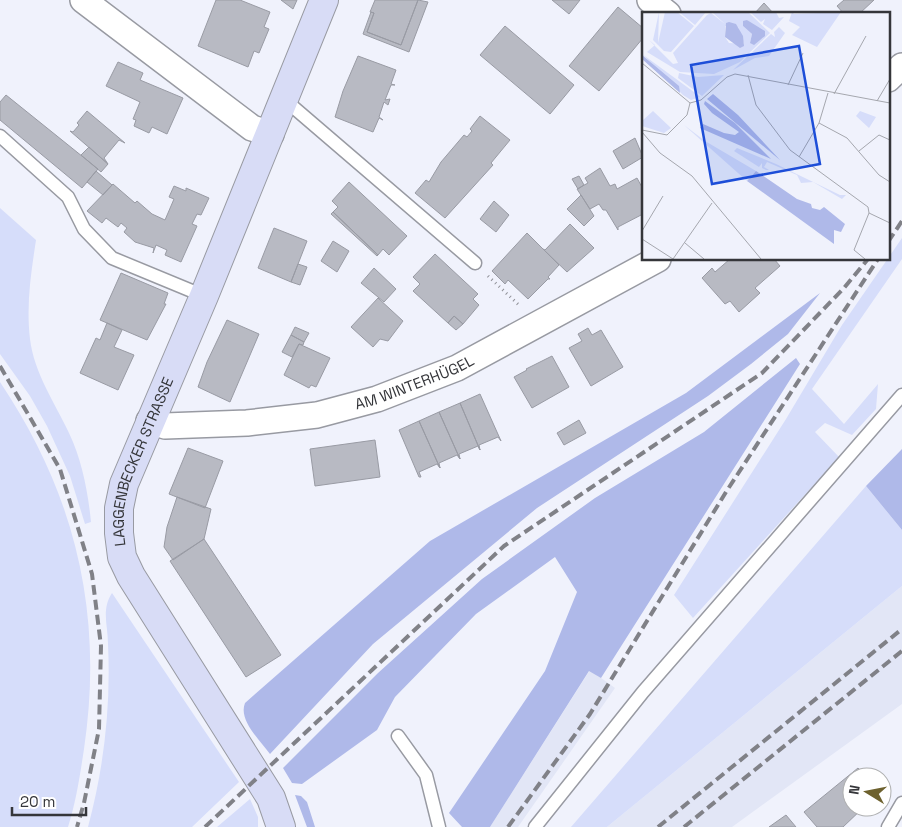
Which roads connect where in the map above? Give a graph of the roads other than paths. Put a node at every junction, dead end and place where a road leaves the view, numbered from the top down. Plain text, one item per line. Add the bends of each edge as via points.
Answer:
1 (84, 0) edge
2 (324, 0) edge
3 (650, 0) edge
4 (665, 12) edge
5 (902, 66) edge
6 (890, 77) edge
7 (285, 100) junction
8 (271, 134) junction
9 (0, 136) edge
10 (656, 260) edge
11 (475, 263) road end
12 (204, 296) junction
13 (902, 395) edge
14 (149, 421) junction
15 (398, 736) dead end
16 (902, 803) edge
17 (281, 827) edge
18 (439, 827) edge
19 (535, 827) edge
20 (888, 827) edge

1 - 8 street via 252,128
2 - 7 street, LAGGENBECKER STRASSE
3 - 4 street
5 - 6 street
7 - 8 street, LAGGENBECKER STRASSE
7 - 11 lane
8 - 12 street, LAGGENBECKER STRASSE
9 - 12 lane via 68,197 84,228 112,258
10 - 14 street, AM WINTERHÜGEL via 457,368 376,399 317,415 247,423 165,426
12 - 14 street, LAGGENBECKER STRASSE
13 - 19 lane via 644,692
14 - 17 street, LAGGENBECKER STRASSE via 124,484 119,508 118,533 122,557 271,798
15 - 18 lane via 426,775
16 - 20 lane

